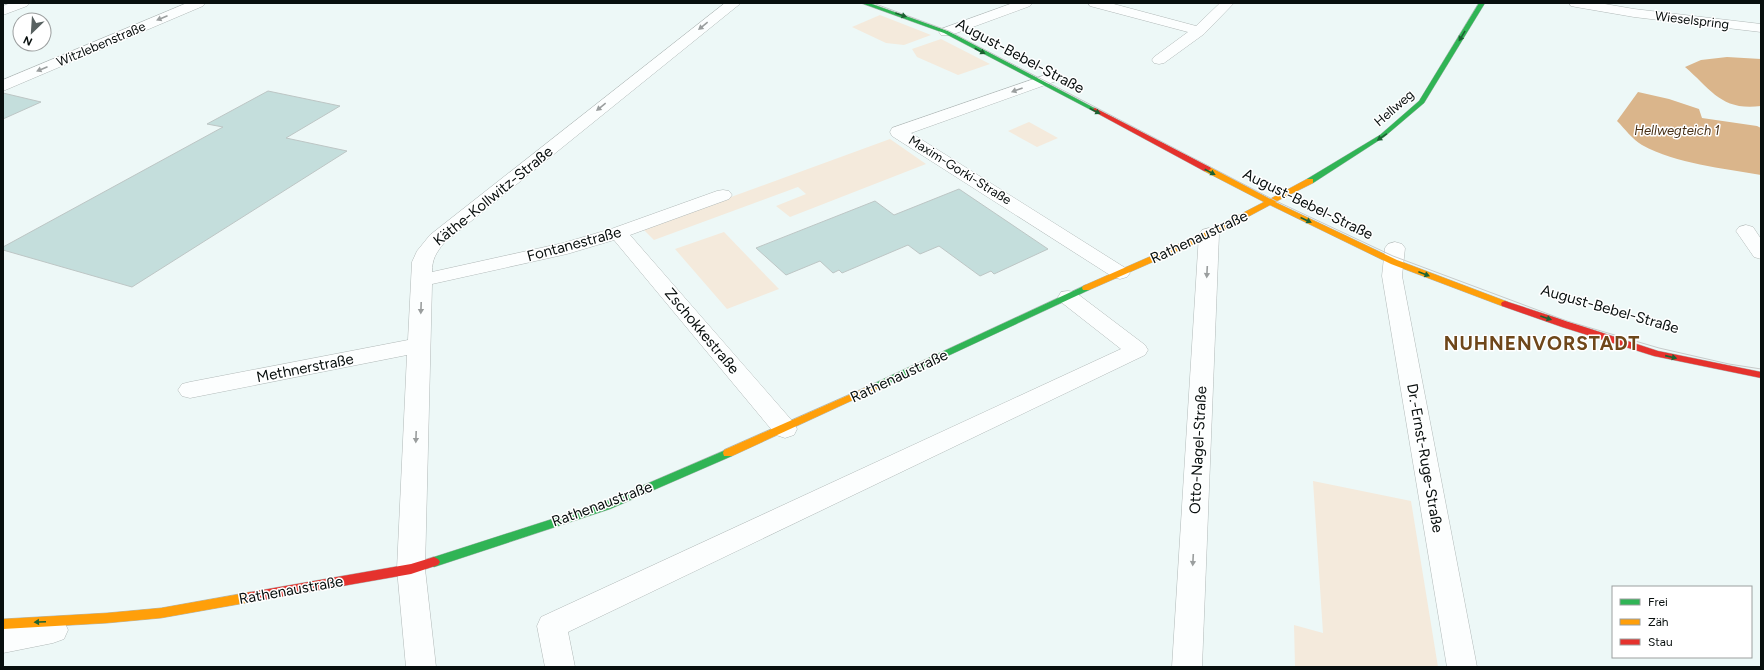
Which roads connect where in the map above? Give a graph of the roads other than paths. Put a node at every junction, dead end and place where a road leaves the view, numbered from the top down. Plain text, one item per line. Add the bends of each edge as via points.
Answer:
1 (22, 3) edge
2 (198, 3) edge
3 (734, 3) edge
4 (864, 3) edge
5 (891, 3) edge
6 (1023, 3) edge
7 (1095, 3) edge
8 (1227, 3) edge
9 (1482, 3) edge
10 (1576, 3) edge
11 (910, 9) dead end
12 (3, 11) edge
13 (924, 14) dead end
14 (1761, 28) edge
15 (952, 30) junction
16 (1199, 31) junction
17 (972, 34) dead end
18 (1159, 60) dead end
19 (1049, 77) junction
20 (3, 86) edge
21 (1271, 189) dead end
22 (723, 194) dead end
23 (1288, 198) junction
24 (1271, 203) junction
25 (1754, 232) edge
26 (618, 233) junction
27 (1209, 234) junction
28 (1395, 251) junction
29 (1761, 253) edge
30 (1120, 273) junction
31 (422, 280) junction
32 (1068, 297) junction
33 (419, 345) junction
34 (1761, 375) edge
35 (190, 390) dead end
36 (785, 429) junction
37 (411, 569) junction
38 (107, 618) junction
39 (3, 624) edge
40 (3, 640) edge
41 (421, 667) edge
42 (560, 667) edge
43 (1187, 667) edge
44 (1462, 667) edge

1 - 12 street
2 -> 20 street, Witzlebenstraße
3 -> 31 street, Käthe-Kollwitz-Straße via 436,239 422,262
4 -> 15 street, August-Bebel-Straße
5 - 11 street
6 - 15 street
7 - 16 street
8 - 16 street
9 -> 23 street, Hellweg via 1422,102 1382,136
10 - 14 street, Wieselspring via 1634,13
13 - 15 street, August-Bebel-Straße
15 - 17 street, August-Bebel-Straße
15 -> 19 street, August-Bebel-Straße
16 - 18 street
19 -> 24 street, August-Bebel-Straße
19 -> 30 street, Maxim-Gorki-Straße via 898,132
21 - 23 street, August-Bebel-Straße
22 - 26 street, Fontanestraße
23 - 24 street, Rathenaustraße
24 - 27 street, Rathenaustraße
24 -> 28 street, August-Bebel-Straße
25 - 29 street
26 - 31 street, Fontanestraße via 567,248
26 - 36 street, Zschokkestraße
27 - 30 street, Rathenaustraße
27 -> 43 street, Otto-Nagel-Straße
28 -> 34 street, August-Bebel-Straße via 1481,295 1565,325 1657,354
28 - 44 street, Dr.-Ernst-Ruge-Straße via 1392,276
30 - 32 street, Rathenaustraße
31 -> 33 street, Käthe-Kollwitz-Straße
32 - 36 street, Rathenaustraße
32 - 42 street via 1138,350 552,626
33 - 35 street, Methnerstraße
33 -> 37 street, Käthe-Kollwitz-Straße
36 - 37 street, Rathenaustraße via 606,506
37 - 38 street, Rathenaustraße via 161,613
37 - 41 street, Käthe-Kollwitz-Straße
38 -> 39 street, Rathenaustraße
38 - 40 street, Rathenaustraße

